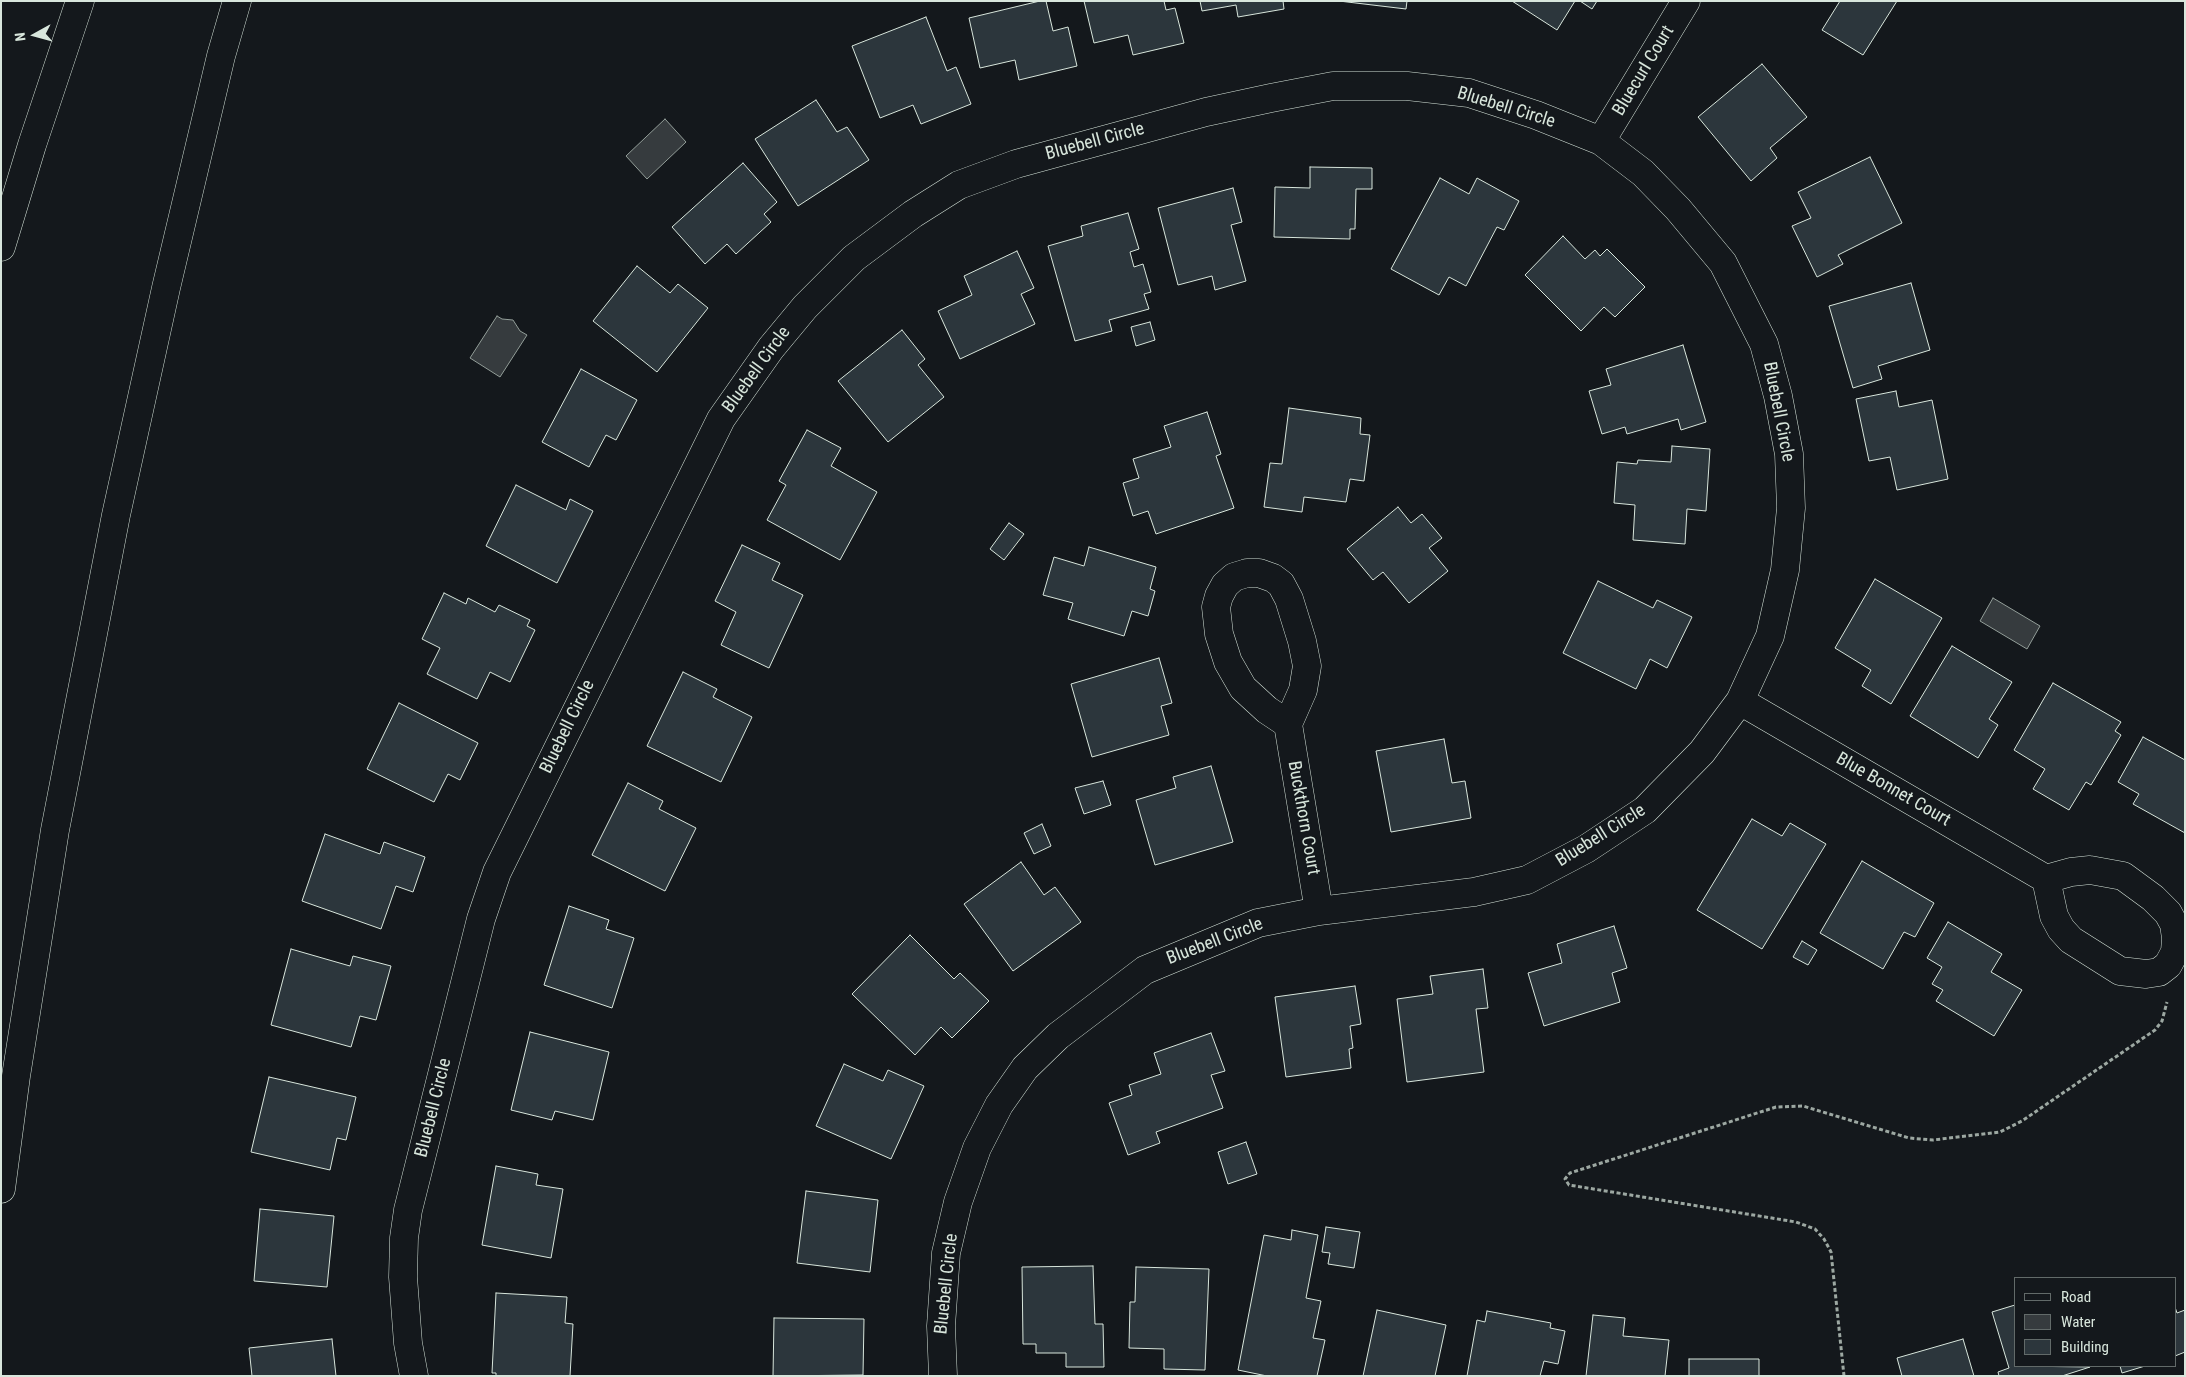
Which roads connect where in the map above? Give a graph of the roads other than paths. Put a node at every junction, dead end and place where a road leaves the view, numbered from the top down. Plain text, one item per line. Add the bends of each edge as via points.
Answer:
1 (80, 1) edge
2 (237, 1) edge
3 (1686, 1) edge
4 (1601, 141) junction
5 (1, 247) edge
6 (1740, 702) junction
7 (1288, 724) junction
8 (2046, 878) junction
9 (1319, 911) junction
10 (1, 1188) edge
11 (414, 1376) edge
12 (943, 1376) edge

1 - 5 main road
2 - 10 main road via 168,278 116,515 55,830
3 - 4 main road, Bluecurl Court
4 - 6 main road, Bluebell Circle via 1648,179 1678,209 1723,263 1764,344 1778,396 1789,454 1791,500 1785,570 1770,636
4 - 11 main road, Bluebell Circle via 1536,114 1469,93 1407,86 1332,86 1271,98 1206,112 1016,164 960,185 913,214 854,258 805,307 771,348 721,419 497,872 481,919 408,1210 403,1277
6 - 8 main road, Blue Bonnet Court
6 - 9 main road, Bluebell Circle via 1702,752 1645,810 1586,849 1526,880 1474,892
7 - 7 main road via 1304,690 1306,666 1289,599 1274,578 1259,572 1234,577 1222,590 1216,607 1219,634 1228,662 1243,688
7 - 9 main road, Buckthorn Court
8 - 8 main road via 2090,870 2123,876 2168,912 2176,938 2175,952 2168,965 2159,972 2146,974 2120,970 2072,940 2054,916
9 - 12 main road, Bluebell Circle via 1258,923 1145,970 1058,1036 1025,1068 999,1105 977,1148 958,1202 946,1253 940,1326

